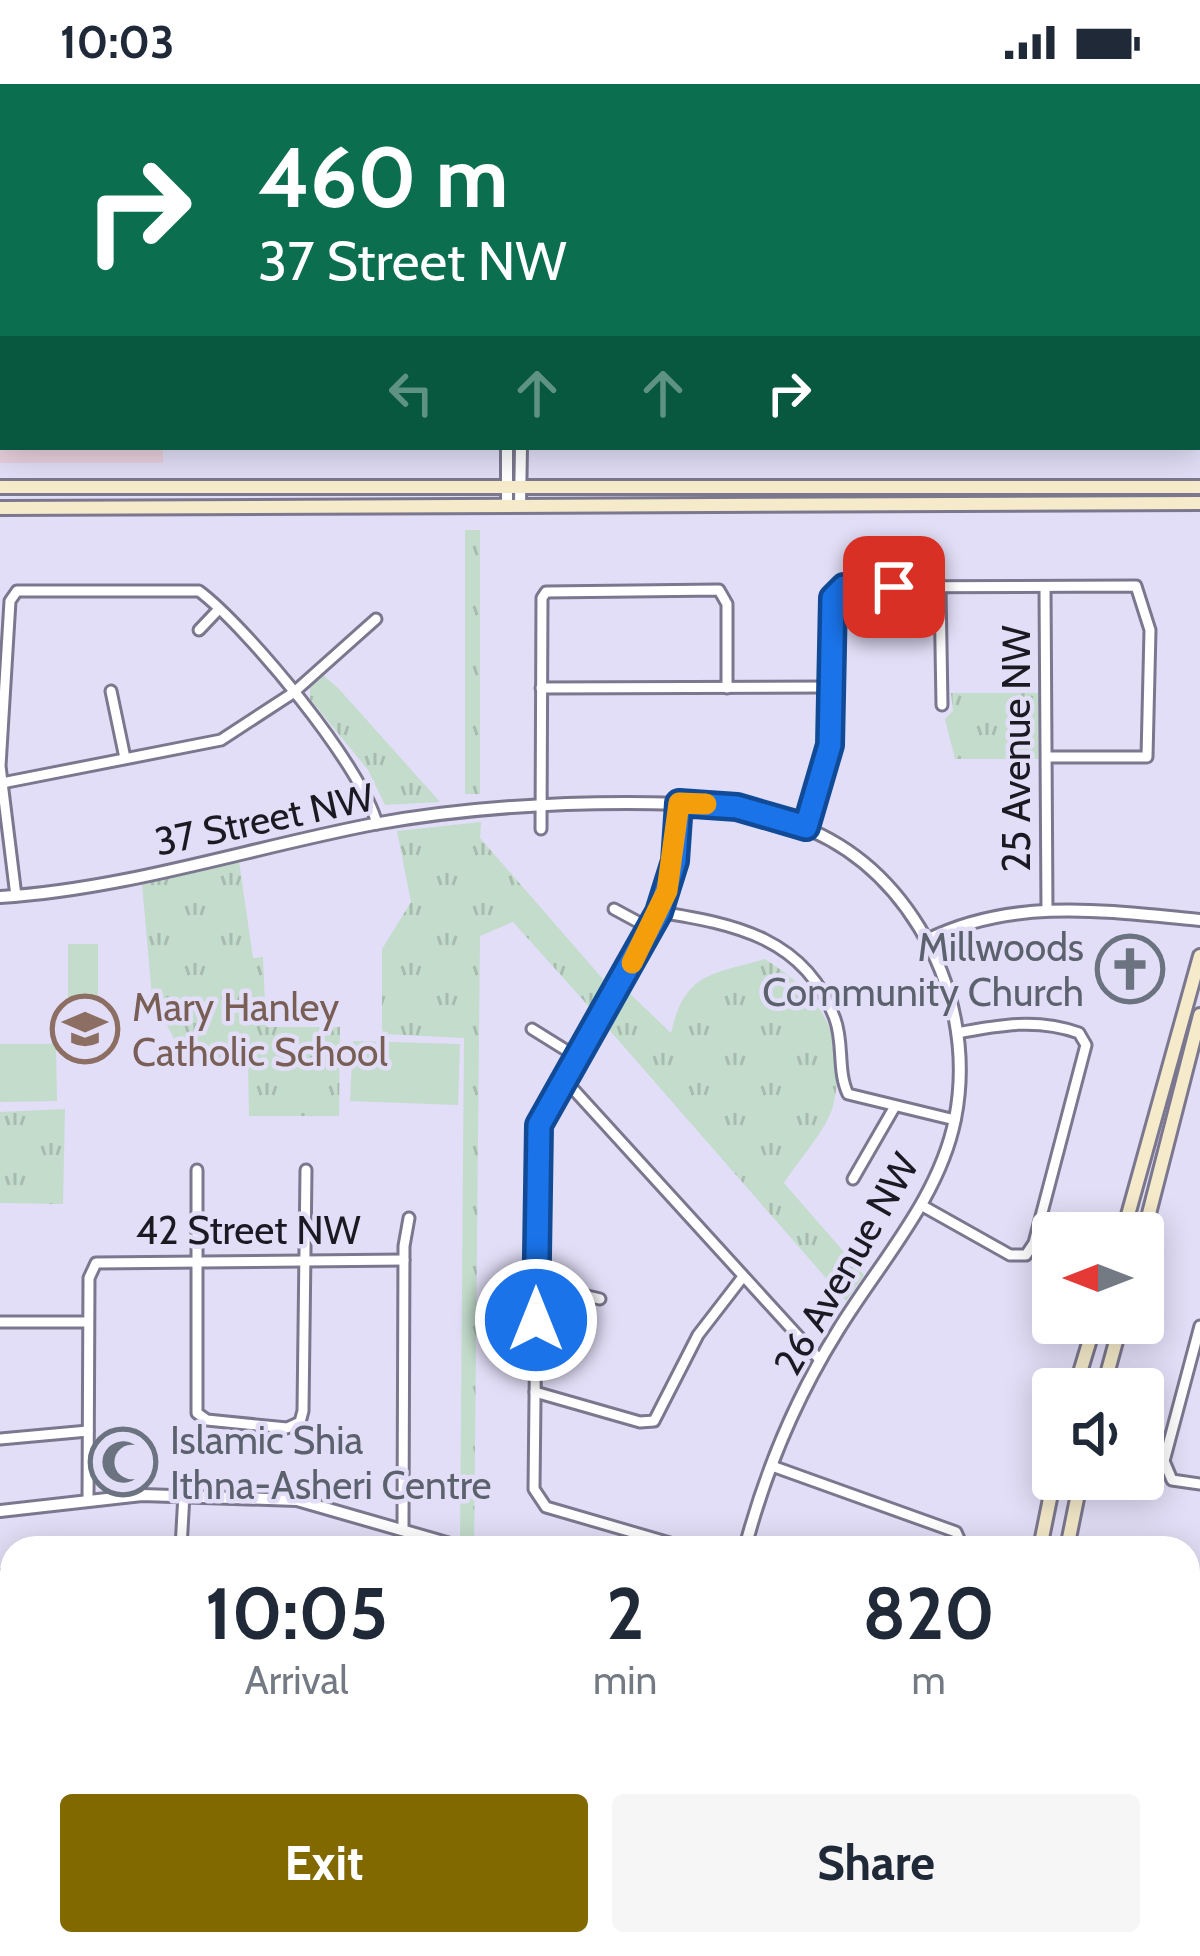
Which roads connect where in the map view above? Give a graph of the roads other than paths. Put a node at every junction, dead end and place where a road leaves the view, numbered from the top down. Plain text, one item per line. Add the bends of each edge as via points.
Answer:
1 (507, 450) edge
2 (519, 450) edge
3 (513, 485) junction
4 (1200, 487) edge
5 (0, 488) edge
6 (1200, 503) edge
7 (514, 505) junction
8 (0, 508) edge
9 (1045, 587) junction
10 (940, 588) junction
11 (218, 610) junction
12 (376, 619) dead end
13 (199, 631) dead end
14 (832, 687) junction
15 (541, 688) junction
16 (727, 688) junction
17 (111, 691) dead end
18 (293, 693) junction
19 (941, 705) dead end
20 (1047, 757) junction
21 (125, 758) junction
22 (2, 783) edge
23 (679, 803) junction
24 (542, 805) junction
25 (377, 824) junction
26 (806, 827) junction
27 (542, 830) dead end
28 (881, 878) joint
29 (16, 896) junction
30 (0, 897) edge
31 (614, 909) dead end
32 (1047, 910) junction
33 (659, 912) junction
34 (1200, 920) edge
35 (652, 929) junction
36 (927, 940) junction
37 (1200, 956) edge
38 (1200, 1015) edge
39 (532, 1029) dead end
40 (957, 1034) junction
41 (577, 1057) junction
42 (564, 1078) junction
43 (893, 1108) junction
44 (955, 1120) junction
45 (196, 1170) dead end
46 (306, 1170) dead end
47 (854, 1179) dead end
48 (920, 1205) junction
49 (1130, 1212) edge
50 (1150, 1212) edge
51 (409, 1218) dead end
52 (197, 1259) junction
53 (304, 1260) junction
54 (404, 1261) junction
55 (742, 1278) junction
56 (536, 1284) junction
57 (599, 1299) dead end
58 (0, 1322) edge
59 (88, 1322) junction
60 (1200, 1326) edge
61 (820, 1360) junction
62 (535, 1392) junction
63 (88, 1431) junction
64 (0, 1439) edge
65 (772, 1466) junction
66 (1200, 1484) edge
67 (184, 1494) junction
68 (88, 1500) junction
69 (1050, 1500) edge
70 (1077, 1500) edge
71 (0, 1511) edge
72 (403, 1526) junction
73 (627, 1531) junction
74 (182, 1536) edge
75 (431, 1536) edge
76 (626, 1536) edge
77 (645, 1536) edge
78 (749, 1536) edge
79 (958, 1536) edge
80 (1043, 1536) edge
81 (1069, 1536) edge

1 - 3 street
2 - 3 street
3 - 4 main road
3 - 5 main road
3 - 7 street
6 - 7 main road
7 - 8 main road
9 - 10 street
9 - 20 street, 25 Avenue NW
9 - 20 street via 1136,586 1150,630 1147,757
10 - 14 street via 836,591
10 - 19 street
11 - 13 street
11 - 18 street
11 - 22 street via 190,590 17,591
12 - 18 street
14 - 16 street
14 - 26 street via 826,766
15 - 16 street
15 - 16 street via 546,592 687,587 722,592
15 - 24 street
17 - 21 street
18 - 21 street via 220,740
18 - 25 street via 356,772
20 - 32 street, 25 Avenue NW
21 - 22 street
22 - 29 street
23 - 24 street, 37 Street NW
23 - 26 street, 37 Street NW via 737,807
23 - 33 street via 675,861
24 - 25 street, 37 Street NW
24 - 27 street
25 - 29 street, 37 Street NW via 109,884
26 - 28 street, 37 Street NW
28 - 36 street, 26 Avenue NW
29 - 30 street, 37 Street NW
31 - 35 street
32 - 34 street
32 - 36 street via 966,921
33 - 35 street
33 - 43 street via 745,928 793,956 835,1019 848,1094
35 - 41 street
36 - 40 street, 26 Avenue NW
37 - 49 main road
38 - 50 main road
39 - 41 street
40 - 44 street, 26 Avenue NW
40 - 48 street via 1029,1024 1084,1037 1034,1244 1024,1257
41 - 42 street
42 - 55 street via 646,1180
42 - 56 street via 536,1139
43 - 44 street
43 - 47 street
44 - 48 street, 26 Avenue NW
45 - 52 street
46 - 53 street
48 - 61 street, 26 Avenue NW
51 - 54 street
52 - 53 street, 42 Street NW
52 - 53 street via 199,1416 281,1428 297,1425 303,1411
52 - 59 street, 42 Street NW via 94,1265
53 - 54 street, 42 Street NW
54 - 72 street
55 - 61 street
55 - 62 street via 698,1335 654,1421
56 - 57 street
56 - 62 street
58 - 59 street
59 - 63 street
60 - 66 street via 1166,1454 1168,1477
61 - 65 street, 26 Avenue NW
62 - 73 street via 537,1501
63 - 64 street
63 - 68 street
65 - 78 street, 26 Avenue NW
65 - 79 street
67 - 68 street
67 - 72 street via 297,1499
67 - 74 street
68 - 71 street
69 - 80 main road
70 - 81 main road
72 - 75 street
73 - 76 street
73 - 77 street

